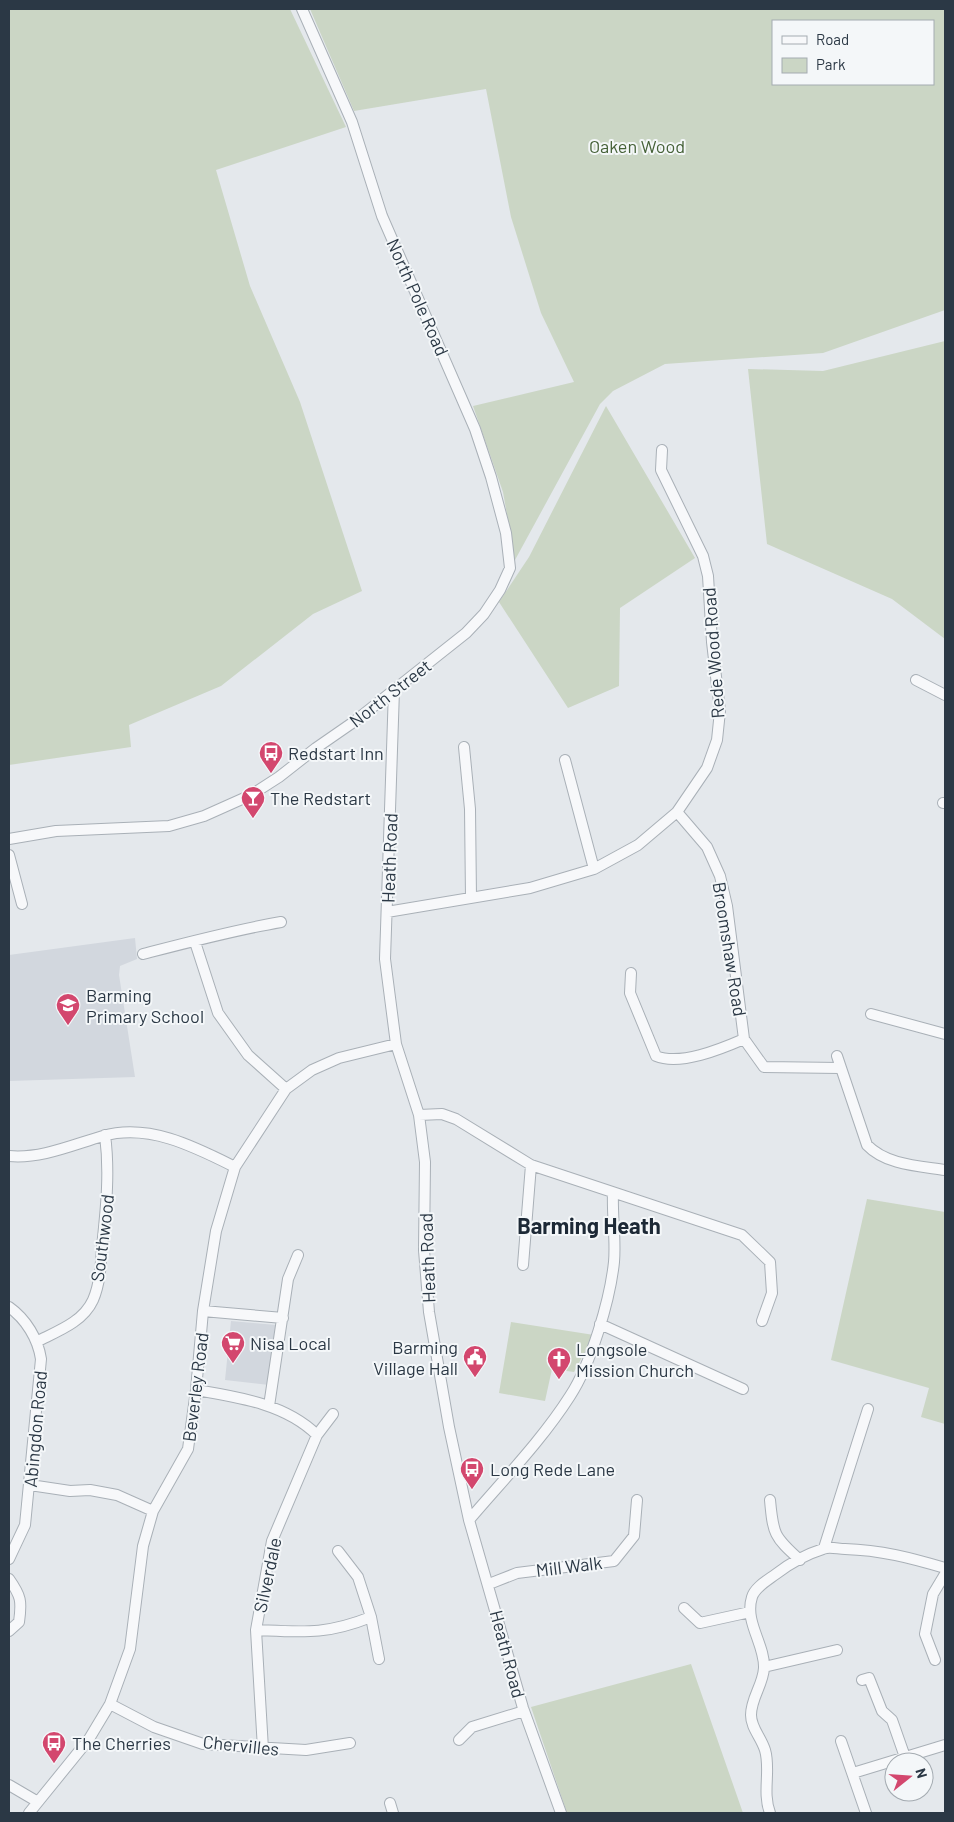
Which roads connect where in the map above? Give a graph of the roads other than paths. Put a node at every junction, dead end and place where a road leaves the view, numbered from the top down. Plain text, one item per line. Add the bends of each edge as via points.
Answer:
1 (302, 9) edge
2 (662, 450) dead end
3 (500, 590) joint
4 (916, 680) dead end
5 (394, 690) junction
6 (945, 695) edge
7 (464, 747) dead end
8 (565, 760) dead end
9 (677, 812) junction
10 (9, 839) edge
11 (9, 855) edge
12 (594, 869) junction
13 (471, 898) junction
14 (22, 904) dead end
15 (387, 912) junction
16 (280, 922) dead end
17 (194, 942) junction
18 (140, 956) dead end
19 (631, 972) dead end
20 (871, 1014) dead end
21 (945, 1034) edge
22 (744, 1040) junction
23 (396, 1044) junction
24 (837, 1056) dead end
25 (840, 1068) junction
26 (286, 1089) junction
27 (419, 1115) junction
28 (105, 1136) junction
29 (9, 1156) edge
30 (530, 1165) junction
31 (235, 1167) junction
32 (945, 1170) edge
33 (613, 1193) junction
34 (298, 1255) dead end
35 (523, 1265) dead end
36 (9, 1307) edge
37 (203, 1311) junction
38 (283, 1318) junction
39 (762, 1321) dead end
40 (600, 1324) junction
41 (38, 1341) junction
42 (743, 1389) dead end
43 (196, 1390) junction
44 (269, 1406) junction
45 (868, 1409) dead end
46 (333, 1414) dead end
47 (317, 1435) junction
48 (30, 1485) junction
49 (637, 1500) dead end
50 (770, 1500) dead end
51 (153, 1511) junction
52 (468, 1520) junction
53 (824, 1548) junction
54 (338, 1551) dead end
55 (9, 1559) edge
56 (800, 1560) junction
57 (945, 1568) edge
58 (945, 1574) edge
59 (9, 1579) edge
60 (489, 1584) junction
61 (684, 1608) dead end
62 (750, 1612) junction
63 (371, 1617) junction
64 (256, 1630) junction
65 (9, 1631) edge
66 (837, 1650) dead end
67 (379, 1659) dead end
68 (934, 1660) dead end
69 (764, 1667) junction
70 (862, 1680) dead end
71 (110, 1704) junction
72 (524, 1711) junction
73 (459, 1740) dead end
74 (841, 1741) dead end
75 (350, 1744) dead end
76 (945, 1745) edge
77 (263, 1749) junction
78 (904, 1752) edge
79 (922, 1752) edge
80 (884, 1764) edge
81 (853, 1773) junction
82 (9, 1785) edge
83 (38, 1802) junction
84 (560, 1812) edge
85 (29, 1813) edge
86 (549, 1813) edge
87 (770, 1813) edge
88 (866, 1813) edge

1 - 3 street, North Pole Road via 352,122 382,216 475,429 506,533 510,568
2 - 9 street, Rede Wood Road via 661,470 703,556 708,576 720,711 717,740 706,768
3 - 5 street, North Street via 466,633
4 - 6 street
5 - 10 street, North Street via 279,777 251,795 204,816 169,826 56,831
5 - 15 street, Heath Road
7 - 13 street via 470,809
8 - 12 street
9 - 12 street, Rede Wood Road via 638,845
9 - 22 street, Broomshaw Road via 708,848 720,876 727,906
11 - 14 street
12 - 13 street, Rede Wood Road via 530,888
13 - 15 street, Rede Wood Road
15 - 23 street, Heath Road via 385,959
16 - 17 street via 224,932
17 - 18 street
17 - 26 street via 218,1013 248,1055
19 - 22 street via 630,993 656,1056 665,1060 675,1059
20 - 21 street
22 - 25 street, Broomshaw Road via 764,1067
23 - 26 street, Beverley Road via 340,1058 312,1070
23 - 27 street, Heath Road
24 - 25 street
25 - 32 street via 871,1150 899,1162
26 - 31 street, Beverley Road
27 - 30 street via 442,1114 456,1119
27 - 52 street, Heath Road via 425,1162 424,1250 429,1312 448,1427
28 - 29 street via 63,1150
28 - 31 street via 143,1133 187,1143
28 - 41 street, Southwood via 109,1166 107,1202 99,1275 92,1301 77,1320
30 - 33 street
30 - 35 street
31 - 37 street, Beverley Road via 216,1231
33 - 39 street via 742,1235 770,1262 772,1293
33 - 40 street via 614,1262
34 - 38 street via 288,1279
36 - 41 street
37 - 38 street
37 - 43 street, Beverley Road
38 - 44 street
40 - 42 street
40 - 52 street via 587,1364 571,1396
41 - 48 street, Abingdon Road via 40,1395
43 - 44 street
43 - 51 street, Beverley Road via 188,1449
44 - 47 street via 309,1426
45 - 53 street
46 - 47 street, Silverdale
47 - 64 street, Silverdale via 272,1542
48 - 51 street via 70,1491 90,1490 117,1496
48 - 55 street, Abingdon Road via 25,1525
49 - 60 street, Mill Walk via 634,1536 614,1561 517,1573
50 - 56 street via 773,1531 782,1545
51 - 71 street, Beverley Road via 144,1546 130,1649
52 - 60 street, Heath Road
53 - 56 street
53 - 57 street via 897,1554
54 - 63 street via 358,1578
56 - 62 street via 760,1586 752,1596
58 - 68 street via 933,1594 925,1634
59 - 65 street via 20,1595 21,1608 19,1622
60 - 72 street, Heath Road
61 - 62 street via 700,1623
62 - 69 street
63 - 64 street via 344,1628 315,1632
63 - 67 street
64 - 77 street, Silverdale
66 - 69 street
69 - 87 street via 752,1700 751,1717 766,1755 767,1806
70 - 78 street via 869,1678 882,1711 892,1720
71 - 77 street, Chervilles via 154,1727 203,1744
71 - 83 street, Beverley Road via 89,1739
72 - 73 street via 472,1727
72 - 84 street, Heath Road
74 - 81 street
75 - 77 street, Chervilles via 306,1750
76 - 79 street
80 - 81 street
81 - 88 street
82 - 83 street
83 - 85 street, Beverley Road
84 - 86 street

